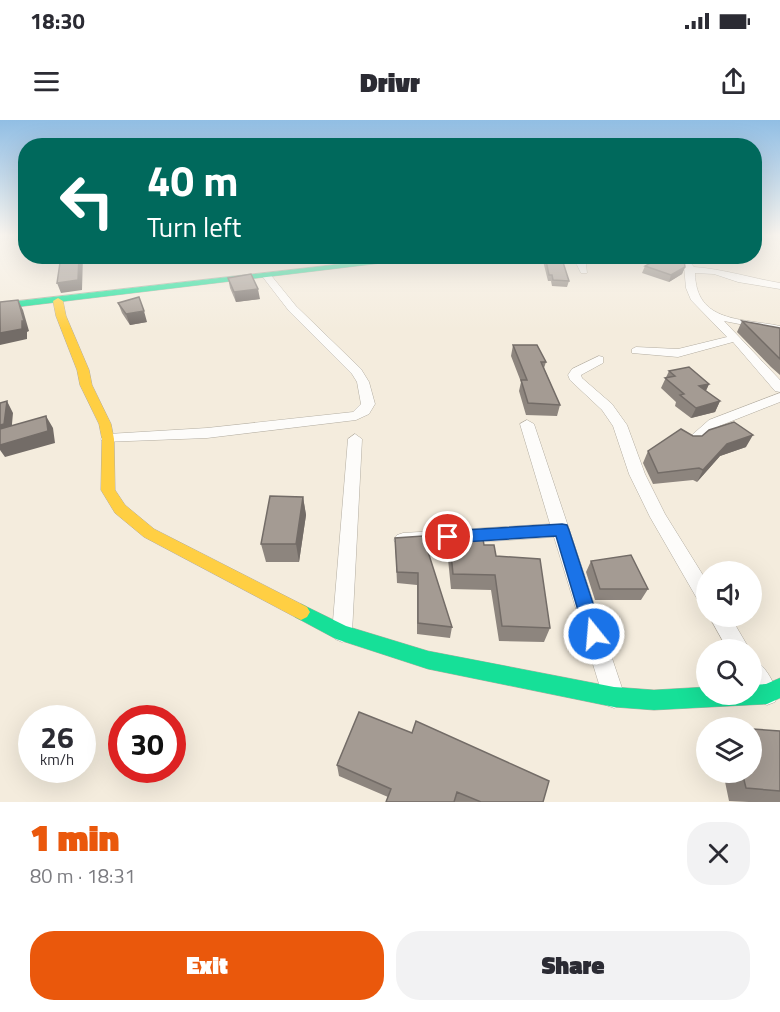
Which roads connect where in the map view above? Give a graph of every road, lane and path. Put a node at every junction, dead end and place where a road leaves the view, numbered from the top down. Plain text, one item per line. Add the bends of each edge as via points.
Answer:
1 (353, 266) edge
2 (582, 266) edge
3 (689, 266) edge
4 (692, 270) junction
5 (584, 271) dead end
6 (267, 276) junction
7 (780, 286) edge
8 (58, 301) junction
9 (0, 306) edge
10 (713, 316) junction
11 (780, 329) edge
12 (735, 338) junction
13 (636, 351) dead end
14 (599, 360) dead end
15 (780, 388) edge
16 (780, 397) edge
17 (527, 424) dead end
18 (108, 439) junction
19 (355, 439) dead end
20 (691, 442) edge
21 (562, 530) junction
22 (402, 540) edge
23 (696, 580) edge
24 (342, 633) junction
25 (762, 679) edge
26 (773, 691) edge
27 (614, 698) junction

1 - 6 street
2 - 5 street
3 - 4 street
4 - 7 street via 715,271
4 - 10 street via 690,290
6 - 8 street
6 - 18 street via 297,313 355,369 363,381 368,404 364,411 356,416 219,431
8 - 9 street
8 - 18 street
10 - 11 street
10 - 12 street
12 - 13 street via 678,352
12 - 15 street
14 - 23 street via 576,372 576,380 607,407 620,425 658,517
16 - 20 street via 714,423
17 - 21 street
18 - 24 street via 108,489 120,509 150,533
19 - 24 street
21 - 22 street
21 - 27 street
24 - 27 street via 428,660
25 - 26 street
26 - 27 street via 654,700

